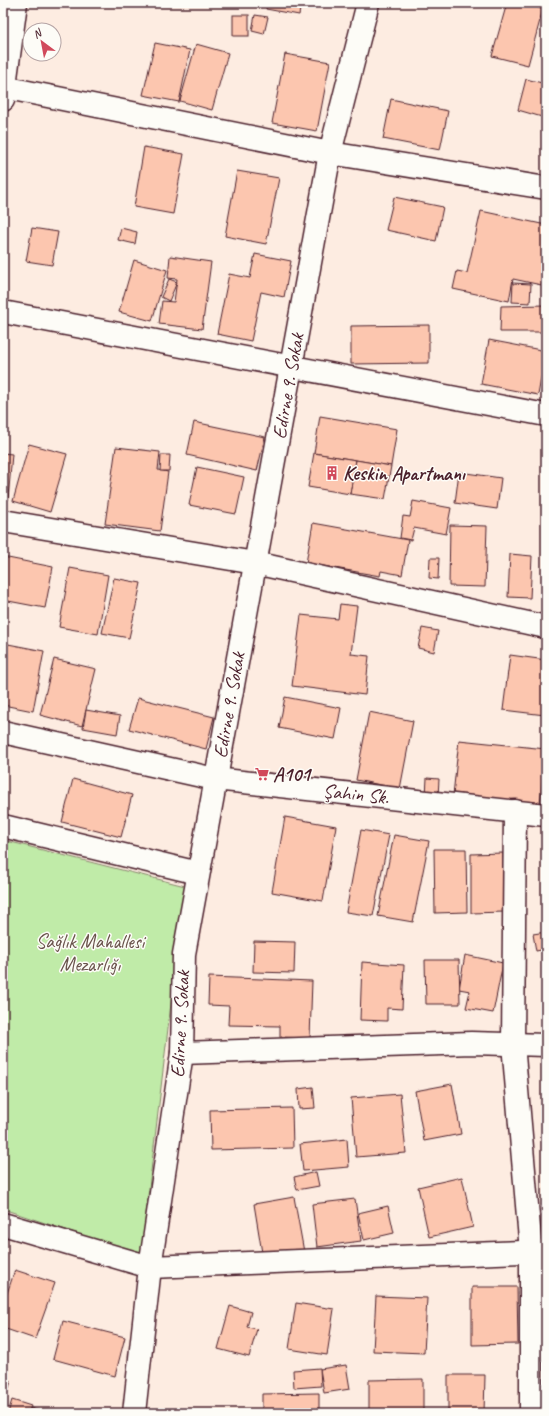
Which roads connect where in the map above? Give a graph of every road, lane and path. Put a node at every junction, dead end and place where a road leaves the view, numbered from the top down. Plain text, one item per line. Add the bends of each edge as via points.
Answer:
1 (16, 3) edge
2 (368, 3) edge
3 (4, 91) edge
4 (330, 152) junction
5 (546, 188) edge
6 (3, 312) edge
7 (291, 366) junction
8 (546, 415) edge
9 (3, 521) edge
10 (255, 563) junction
11 (546, 627) edge
12 (3, 732) edge
13 (216, 779) junction
14 (516, 811) junction
15 (546, 815) edge
16 (3, 826) edge
17 (198, 873) junction
18 (513, 1044) junction
19 (546, 1045) edge
20 (182, 1052) junction
21 (3, 1224) edge
22 (539, 1251) edge
23 (150, 1267) junction
24 (134, 1413) edge
25 (531, 1413) edge

1 - 3 street
2 - 4 street, Edirne 9. Sokak
3 - 4 street
4 - 5 street
4 - 7 street, Edirne 9. Sokak
6 - 7 street
7 - 8 street
7 - 10 street, Edirne 9. Sokak
9 - 10 street
10 - 11 street
10 - 13 street, Edirne 9. Sokak
12 - 13 street, Şahin Sk.
13 - 14 street, Şahin Sk.
13 - 17 street, Edirne 9. Sokak
14 - 15 street, Şahin Sk.
14 - 18 street
16 - 17 street
17 - 20 street, Edirne 9. Sokak via 184,954
18 - 19 street
18 - 20 street via 471,1043
18 - 22 street
20 - 23 street, Edirne 9. Sokak
21 - 23 street
22 - 23 street
22 - 25 street
23 - 24 street, Edirne 9. Sokak

